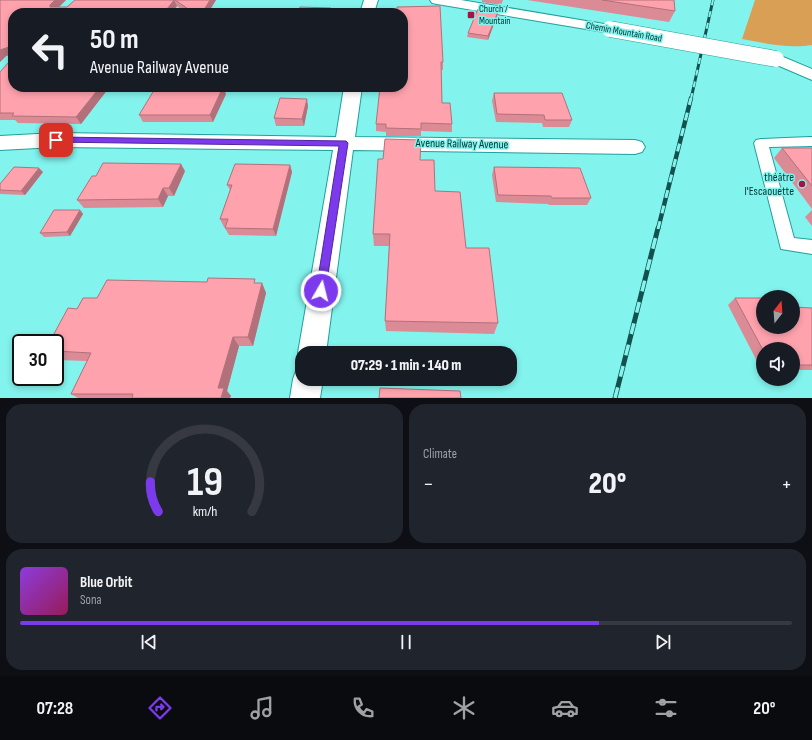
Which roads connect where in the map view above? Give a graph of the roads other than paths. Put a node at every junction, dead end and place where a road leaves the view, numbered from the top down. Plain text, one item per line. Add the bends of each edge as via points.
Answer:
1 (437, 0) edge
2 (776, 59) junction
3 (811, 61) edge
4 (812, 75) edge
5 (352, 92) edge
6 (812, 142) edge
7 (0, 143) edge
8 (344, 143) junction
9 (635, 147) dead end
10 (812, 247) edge
11 (313, 346) edge
12 (307, 386) edge
13 (305, 398) edge

1 - 2 street, Chemin Mountain Road, bridge
2 - 3 street, Chemin Mountain Road
2 - 4 street
5 - 8 street
6 - 10 lane via 761,143 787,244
7 - 8 street, Avenue Railway Avenue via 56,140
8 - 9 street, Avenue Railway Avenue
8 - 11 street
12 - 13 street

